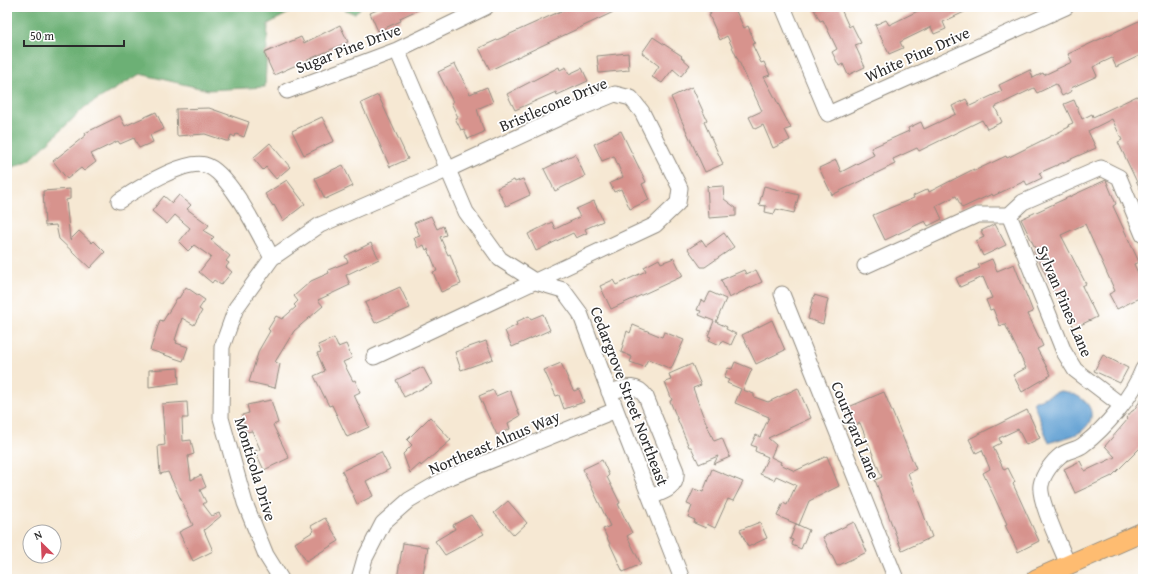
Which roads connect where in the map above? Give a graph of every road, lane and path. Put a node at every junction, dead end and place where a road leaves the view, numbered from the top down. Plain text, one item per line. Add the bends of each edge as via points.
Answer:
1 (486, 7) edge
2 (783, 7) edge
3 (1066, 7) edge
4 (397, 50) junction
5 (287, 91) dead end
6 (449, 169) junction
7 (119, 201) dead end
8 (1009, 215) junction
9 (1143, 236) edge
10 (272, 258) junction
11 (865, 266) dead end
12 (536, 282) junction
13 (782, 294) dead end
14 (374, 357) dead end
15 (1143, 369) edge
16 (609, 392) junction
17 (1121, 405) junction
18 (616, 410) junction
19 (650, 497) junction
20 (1143, 532) edge
21 (1068, 565) junction
22 (281, 579) edge
23 (359, 579) edge
24 (682, 579) edge
25 (896, 579) edge
26 (1036, 579) edge

1 - 4 street, Sugar Pine Drive
2 - 3 street, White Pine Drive via 828,114
4 - 5 street, Sugar Pine Drive
4 - 6 street, Cedargrove Street Northeast
6 - 10 street, Bristlecone Drive via 320,224
6 - 12 street, Cedargrove Street Northeast via 466,212 500,259
6 - 12 street, Bristlecone Drive via 615,94 631,98 642,112 680,188 678,203 655,225
7 - 10 street via 150,181 183,167 205,165 222,176
8 - 9 street via 1023,202 1102,168 1119,177
8 - 11 street via 978,215
8 - 17 street, Sylvan Pines Lane via 1064,352 1075,370
10 - 22 street, Monticola Drive via 236,308 222,347 221,418 244,502 266,555
12 - 14 street, Bristlecone Drive
12 - 16 street, Cedargrove Street Northeast via 563,290 580,312
13 - 25 street, Courtyard Lane
15 - 17 street via 1138,383
16 - 18 street, Cedargrove Street Northeast
16 - 19 street via 630,386 642,391 676,471 677,477 668,490
17 - 21 street via 1083,446 1061,454 1050,466 1041,485 1043,500
18 - 19 street, Cedargrove Street Northeast
18 - 23 street, Northeast Alnus Way via 445,479 409,500 383,523 365,558
19 - 24 street, Cedargrove Street Northeast
20 - 21 main road
21 - 26 main road

